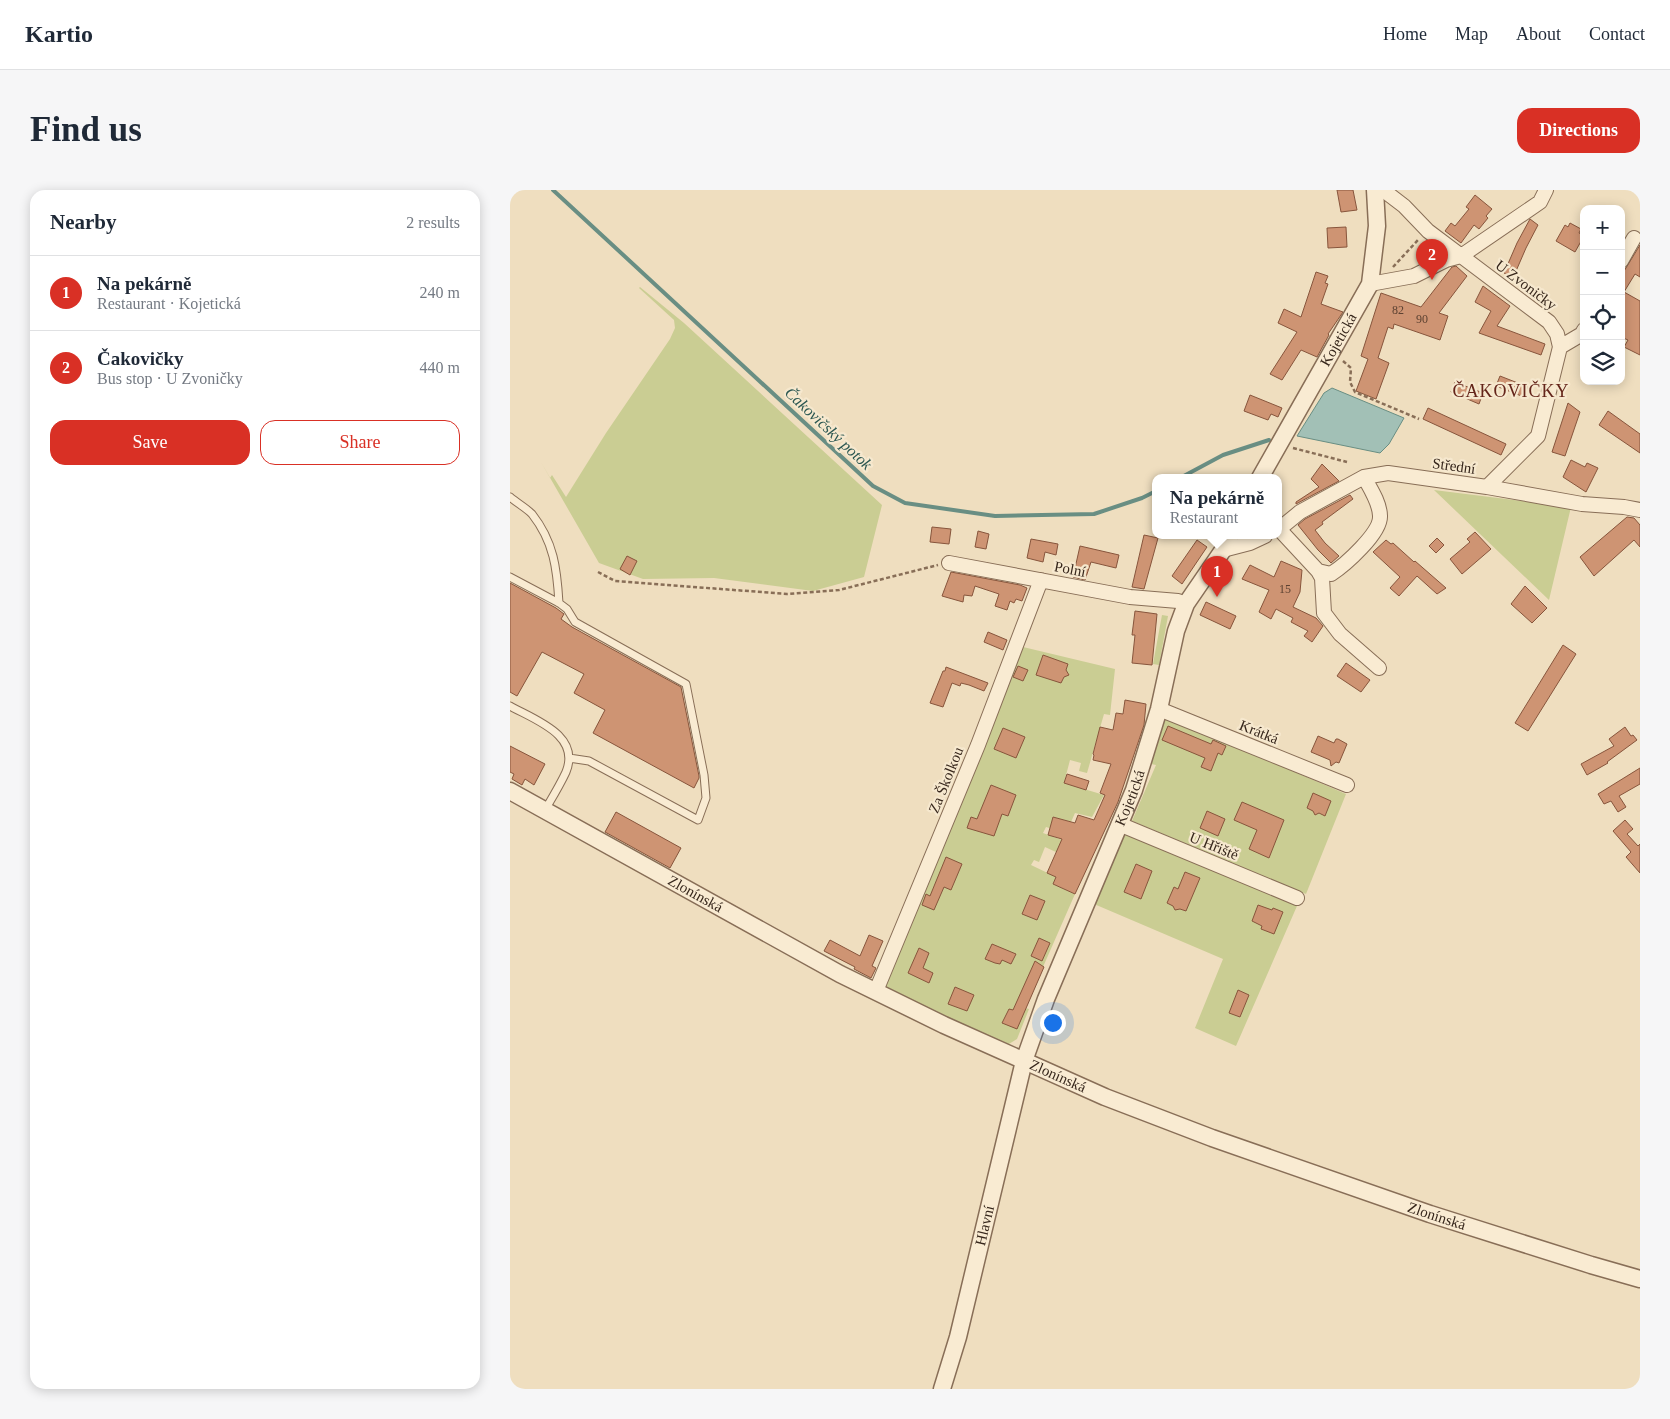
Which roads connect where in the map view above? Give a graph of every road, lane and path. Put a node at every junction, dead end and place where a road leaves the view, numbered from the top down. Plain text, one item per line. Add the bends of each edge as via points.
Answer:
1 (1375, 190) edge
2 (1383, 190) edge
3 (1546, 190) edge
4 (1634, 238) dead end
5 (1625, 254) edge
6 (1461, 256) junction
7 (1370, 284) junction
8 (1580, 335) edge
9 (1560, 347) junction
10 (1337, 358) dead end
11 (1420, 419) dead end
12 (1280, 444) junction
13 (1348, 462) dead end
14 (1262, 474) edge
15 (1364, 476) junction
16 (1487, 487) junction
17 (510, 497) edge
18 (1640, 510) edge
19 (1282, 527) edge
20 (1282, 533) edge
21 (1259, 539) edge
22 (1227, 543) edge
23 (949, 563) joint
24 (1318, 570) junction
25 (598, 572) dead end
26 (510, 577) edge
27 (1041, 580) junction
28 (559, 603) junction
29 (1186, 604) junction
30 (1379, 668) dead end
31 (510, 706) edge
32 (1159, 709) junction
33 (569, 758) junction
34 (1346, 785) dead end
35 (510, 791) edge
36 (545, 810) junction
37 (1119, 824) junction
38 (1297, 898) dead end
39 (876, 991) junction
40 (1024, 1061) junction
41 (1640, 1279) edge
42 (942, 1389) edge

1 - 7 street, Kojetická via 1377,226
2 - 6 street, U Zvoničky
3 - 6 street via 1540,202
4 - 5 street
6 - 7 street via 1414,276
6 - 9 street, U Zvoničky via 1549,322
7 - 12 street, Kojetická
8 - 9 street
9 - 16 street via 1538,436
10 - 11 path via 1351,368 1350,382 1355,392
12 - 13 path
12 - 14 street, Kojetická
15 - 16 street, Střední via 1388,473
15 - 19 street, Střední via 1300,512
15 - 24 street via 1380,514 1380,524 1338,569 1331,574
16 - 18 street, Střední via 1582,504
17 - 28 lane via 531,514 551,545 558,573
20 - 24 street
21 - 22 street via 1250,543
22 - 29 street, Kojetická
23 - 25 path via 839,590 787,594 615,581
23 - 27 street, Polní
24 - 30 street via 1322,578 1324,613 1340,634
26 - 28 lane
27 - 29 street, Polní
27 - 39 street, Za Školkou via 978,745
28 - 33 lane via 575,622 686,684 704,775 706,798 698,820 589,761
29 - 32 street, Kojetická via 1176,631
31 - 33 lane via 557,732
32 - 34 street, Krátká
32 - 37 street, Kojetická via 1134,790
33 - 36 lane via 566,771
35 - 36 street, Zlonínská
36 - 39 street, Zlonínská
37 - 38 street, U Hřiště
37 - 40 street, Kojetická via 1046,999
39 - 40 street, Zlonínská
40 - 41 street, Zlonínská via 1105,1097 1212,1138 1440,1217
40 - 42 street, Hlavní via 958,1337

